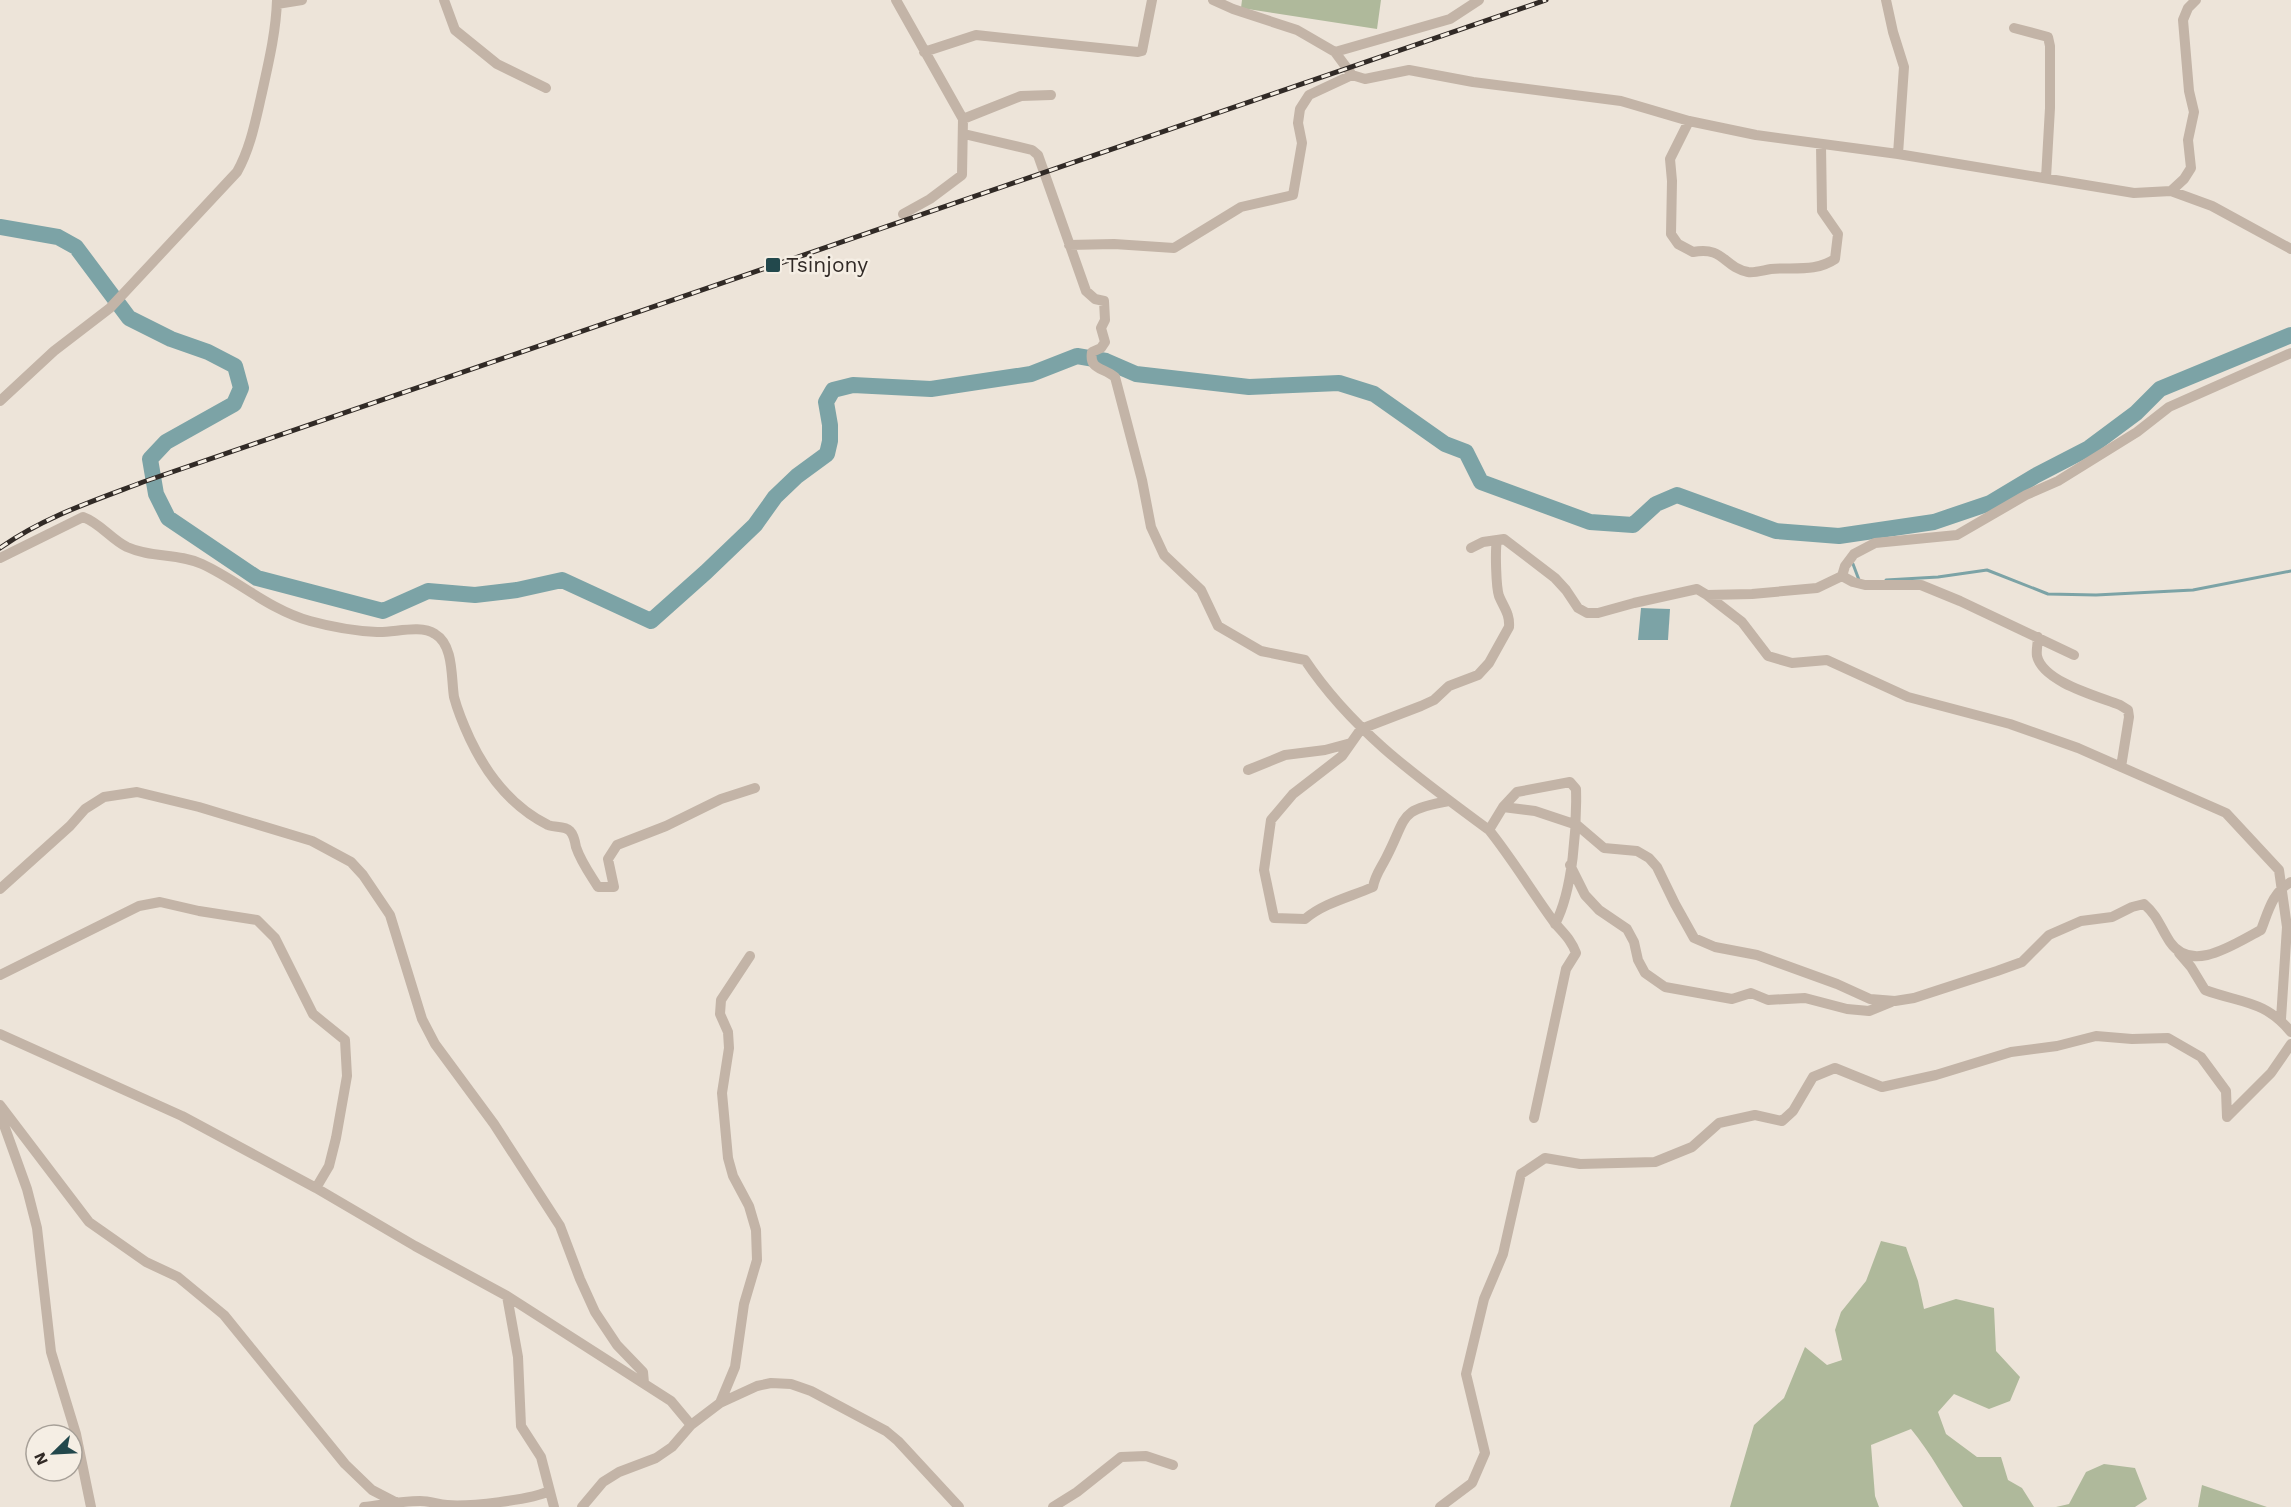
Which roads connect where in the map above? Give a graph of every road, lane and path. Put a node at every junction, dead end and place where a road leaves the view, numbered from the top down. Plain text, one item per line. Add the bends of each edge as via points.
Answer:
1 (302, 0) edge
2 (444, 0) edge
3 (896, 0) edge
4 (1152, 0) edge
5 (1213, 0) edge
6 (1479, 0) edge
7 (1886, 0) edge
8 (2196, 0) edge
9 (277, 2) edge
10 (2013, 28) dead end
11 (924, 52) junction
12 (1335, 52) junction
13 (1352, 75) junction
14 (546, 88) dead end
15 (1051, 95) dead end
16 (963, 119) junction
17 (1689, 121) junction
18 (964, 134) junction
19 (1821, 145) junction
20 (1898, 154) junction
21 (2046, 178) junction
22 (2170, 191) junction
23 (903, 214) dead end
24 (1069, 246) junction
25 (2291, 249) edge
26 (2291, 353) edge
27 (0, 401) edge
28 (1497, 540) junction
29 (1471, 548) dead end
30 (0, 558) edge
31 (1842, 576) junction
32 (1707, 595) junction
33 (2038, 637) junction
34 (2074, 655) dead end
35 (1361, 729) junction
36 (1352, 743) junction
37 (2121, 767) junction
38 (1248, 770) dead end
39 (756, 788) dead end
40 (1449, 801) junction
41 (1503, 807) junction
42 (1576, 825) junction
43 (1489, 830) junction
44 (1570, 865) junction
45 (2286, 885) edge
46 (0, 889) edge
47 (1555, 924) junction
48 (2177, 952) junction
49 (750, 956) dead end
50 (0, 975) edge
51 (1895, 1001) junction
52 (2281, 1019) junction
53 (2291, 1032) edge
54 (0, 1034) edge
55 (2291, 1044) edge
56 (0, 1105) edge
57 (0, 1114) edge
58 (1534, 1118) dead end
59 (316, 1188) junction
60 (507, 1296) junction
61 (644, 1383) junction
62 (720, 1402) junction
63 (691, 1425) junction
64 (1173, 1465) dead end
65 (549, 1491) junction
66 (397, 1503) junction
67 (502, 1505) edge
68 (377, 1506) edge
69 (448, 1506) edge
70 (91, 1507) edge
71 (364, 1507) edge
72 (554, 1507) edge
73 (582, 1507) edge
74 (959, 1507) edge
75 (1053, 1507) edge
76 (1440, 1507) edge

1 - 9 street
2 - 14 street via 456,30 497,64
3 - 11 street
4 - 11 street via 1142,51 1138,52 976,35
5 - 12 street via 1297,30
6 - 12 street via 1450,19
7 - 20 street via 1904,67
8 - 22 street via 2184,20 2194,112 2188,140 2192,161 2184,179
9 - 27 street via 270,56 245,158 237,172 110,308 54,351
10 - 21 street via 2048,37 2050,46
11 - 16 street
12 - 13 street
13 - 17 street via 1365,79 1409,70 1621,101
13 - 24 street via 1309,95 1300,109 1302,143 1293,195 1241,207 1174,248
15 - 16 street via 1021,96
16 - 18 street
17 - 19 street
17 - 19 street via 1670,159 1671,234 1678,244 1693,252 1717,253 1749,272 1815,268 1835,259 1838,234 1822,211
18 - 23 street via 962,175
18 - 24 street via 1032,150 1038,155
19 - 20 street
20 - 21 street
21 - 22 street via 2134,193
22 - 25 street via 2212,206
24 - 35 street via 1086,291 1104,301 1105,320 1101,328 1105,342 1093,350 1091,358 1093,365 1115,377 1151,526 1164,555 1201,590 1218,626 1261,651 1305,660 1324,689
26 - 31 street via 2169,407 2137,432 2058,481 1957,535 1875,543 1854,554
28 - 29 street
28 - 32 street via 1504,539 1523,552 1555,578 1578,608 1587,613 1598,614 1697,589
28 - 35 street via 1499,595 1510,621 1489,663 1478,675 1449,686 1434,700
30 - 39 street via 82,517 126,546 202,564 266,603 307,620 358,631 421,630 435,634 444,643 459,716 478,755 497,784 523,808 550,826 567,828 573,834 579,858 598,887 614,887 608,859 617,844
31 - 32 street via 1817,588
31 - 33 street via 1865,585 1921,585
32 - 37 street via 1743,622 1768,656 1792,663 1827,660 1908,697 2010,724
33 - 34 street
33 - 37 street via 2037,655 2043,668 2064,683 2128,710
35 - 36 street
35 - 40 street
36 - 38 street via 1285,755
36 - 40 street via 1342,756 1293,794 1271,820 1264,870 1274,918 1305,919 1319,907 1373,887 1404,818 1414,810
37 - 45 street via 2226,813 2279,870
40 - 43 street
41 - 42 street via 1535,811
41 - 42 street via 1517,792 1570,782 1576,789
41 - 43 street
42 - 44 street
42 - 51 street via 1604,848 1637,851 1649,858 1694,938 1757,955 1870,999
43 - 47 street
44 - 47 street via 1563,909
44 - 51 street via 1585,895 1599,910 1628,929 1645,973 1665,987 1732,999 1751,993 1768,1000 1805,998 1869,1011
45 - 48 street via 2270,906 2260,930 2223,950 2195,957
45 - 52 street
46 - 61 street via 85,809 104,797 136,792 312,841 351,862 390,915 422,1019 435,1044 494,1124 560,1226 595,1312 617,1345 643,1372
47 - 58 street via 1571,940 1576,952 1566,969
48 - 51 street via 2155,913 2144,904 2049,934 2022,962
48 - 52 street via 2205,990 2256,1004
49 - 62 street via 721,1000 720,1014 729,1047 722,1093 728,1158 756,1230 757,1260 744,1304 735,1367
50 - 59 street via 139,906 160,902 257,920 275,938 313,1014 345,1040 347,1076 336,1138 329,1166
52 - 53 street
54 - 59 street via 182,1116
55 - 76 street via 2271,1073 2227,1117 2226,1091 2201,1057 2168,1038 2096,1036 2011,1052 1882,1087 1835,1068 1813,1077 1793,1111 1782,1121 1755,1115 1719,1123 1692,1147 1654,1162 1581,1164 1545,1158 1521,1174 1503,1254 1484,1299 1466,1374 1485,1453 1472,1483
56 - 66 street via 89,1222 146,1262 178,1277 224,1314 345,1464 372,1490
57 - 70 street via 37,1228 51,1352 76,1434
59 - 60 street
60 - 61 street
60 - 65 street via 518,1357 521,1426 542,1457
61 - 63 street via 671,1401
62 - 63 street
62 - 74 street via 771,1383 811,1391 886,1431
63 - 73 street via 656,1458 603,1482
64 - 75 street via 1146,1456 1121,1458
65 - 67 street
65 - 72 street
66 - 68 street
66 - 69 street via 434,1501
67 - 69 street
68 - 71 street

